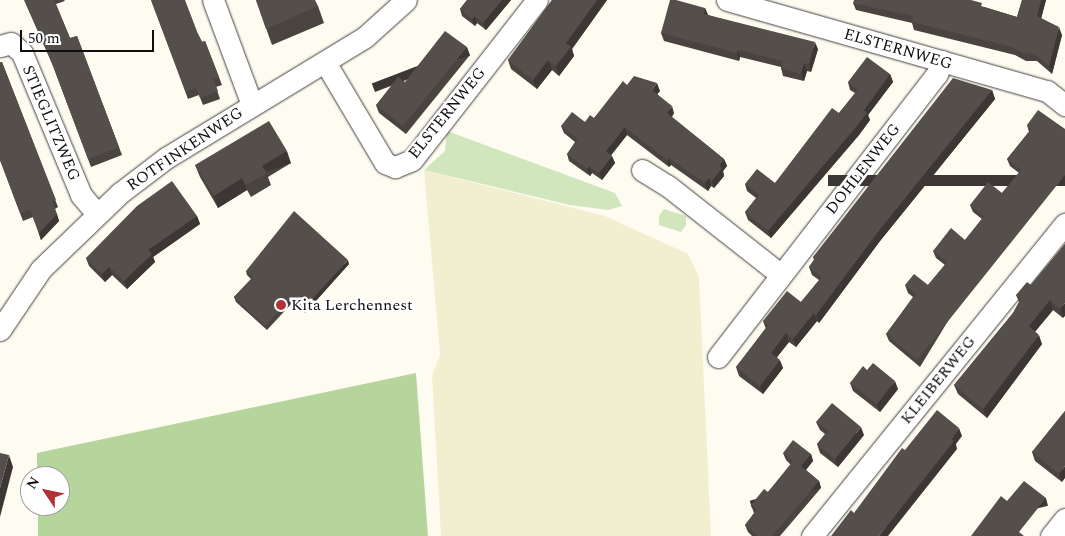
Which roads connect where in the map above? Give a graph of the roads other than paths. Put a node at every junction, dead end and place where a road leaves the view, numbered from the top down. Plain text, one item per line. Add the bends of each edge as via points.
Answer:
1 (213, 0) edge
2 (406, 0) edge
3 (537, 0) edge
4 (727, 0) edge
5 (0, 46) edge
6 (942, 61) junction
7 (325, 62) junction
8 (252, 104) junction
9 (1065, 105) edge
10 (642, 170) dead end
11 (96, 214) junction
12 (1065, 224) edge
13 (780, 274) junction
14 (0, 330) edge
15 (718, 357) dead end
16 (1065, 519) edge
17 (812, 536) edge
18 (1051, 536) edge

1 - 8 street, ROTFINKENWEG
2 - 7 street, ROTFINKENWEG via 365,37
3 - 7 street, ELSTERNWEG via 412,160 395,167 386,163
4 - 6 street, ELSTERNWEG
5 - 11 street, STIEGLITZWEG via 10,43 22,53 81,194
6 - 9 street, ELSTERNWEG via 1047,90
6 - 13 street, DOHLENWEG via 937,74
7 - 8 street, ROTFINKENWEG
8 - 11 street, ROTFINKENWEG via 166,158
10 - 13 street via 668,186
11 - 14 street, ROTFINKENWEG via 41,269
12 - 17 street, KLEIBERWEG
13 - 15 street, DOHLENWEG
16 - 18 street

